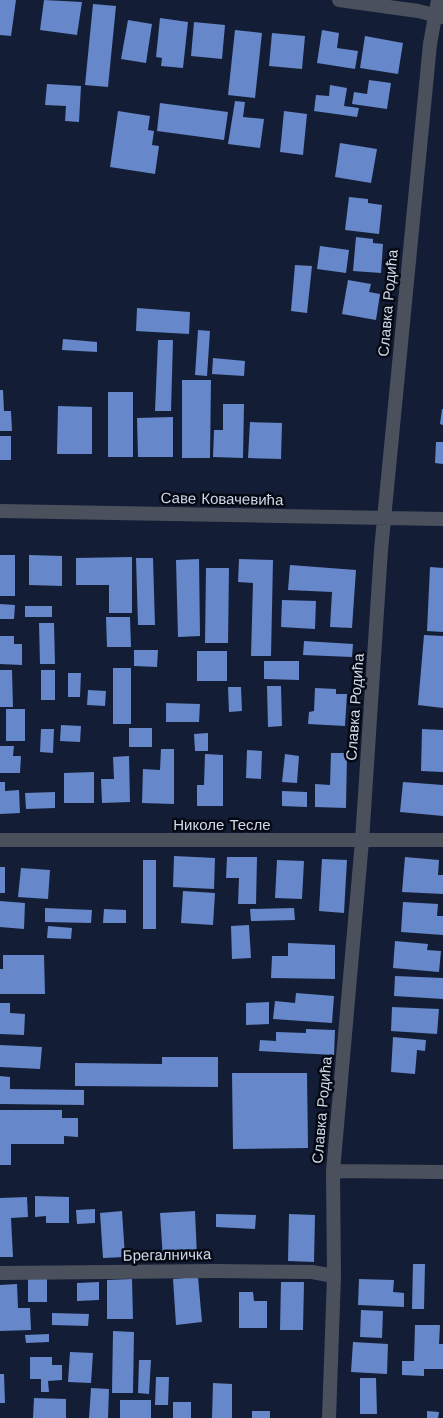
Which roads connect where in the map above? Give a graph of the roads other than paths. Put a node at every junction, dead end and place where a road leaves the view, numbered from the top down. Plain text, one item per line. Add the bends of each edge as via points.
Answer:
1 (339, 0) edge
2 (438, 0) edge
3 (439, 17) edge
4 (0, 511) edge
5 (384, 517) junction
6 (443, 519) edge
7 (0, 840) edge
8 (443, 840) edge
9 (362, 841) junction
10 (334, 1171) junction
11 (443, 1172) edge
12 (0, 1274) edge
13 (334, 1276) junction
14 (329, 1418) edge

1 - 3 street
2 - 3 street, Славка Родића
3 - 5 street, Славка Родића via 429,53
4 - 5 street, Саве Ковачевића
5 - 6 street, Саве Ковачевића
5 - 9 street, Славка Родића
7 - 9 street, Николе Тесле
8 - 9 street, Николе Тесле
9 - 10 street, Славка Родића
10 - 11 street
10 - 13 street, Славка Родића
12 - 13 street, Брегалничка via 218,1271 312,1272
13 - 14 street, Славка Родића

